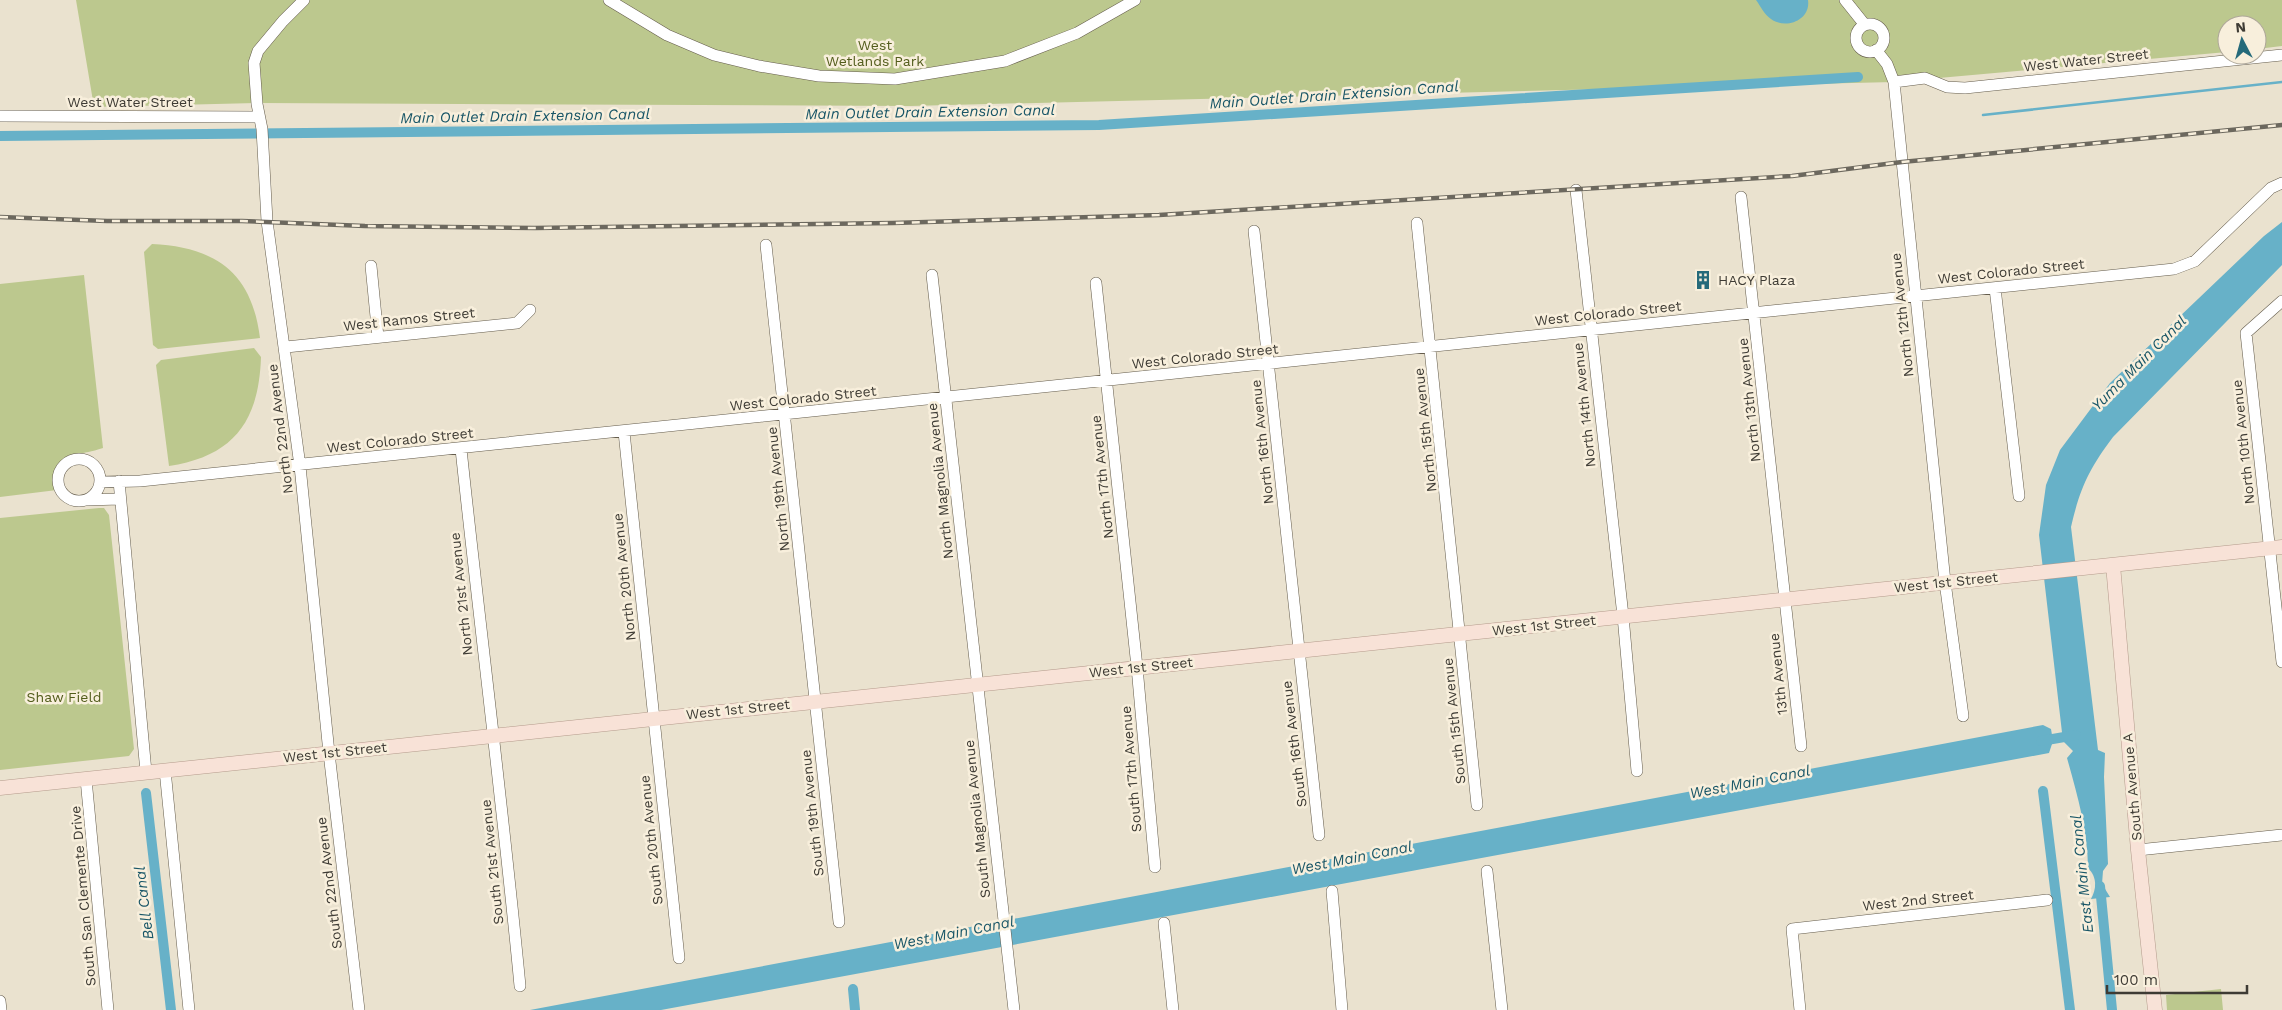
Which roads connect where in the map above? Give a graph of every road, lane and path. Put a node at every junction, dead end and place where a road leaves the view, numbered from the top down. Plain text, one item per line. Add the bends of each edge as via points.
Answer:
1 (304, 0) edge
2 (609, 0) edge
3 (1135, 0) edge
4 (1845, 0) edge
5 (1865, 25) junction
6 (1876, 50) junction
7 (2282, 55) edge
8 (1894, 82) junction
9 (0, 116) edge
10 (260, 118) junction
11 (2282, 184) edge
12 (1576, 190) dead end
13 (1741, 197) dead end
14 (1417, 223) dead end
15 (1254, 231) dead end
16 (766, 245) dead end
17 (371, 266) dead end
18 (932, 275) dead end
19 (1096, 283) dead end
20 (1995, 288) junction
21 (1916, 296) junction
22 (2282, 301) edge
23 (530, 310) dead end
24 (1755, 313) junction
25 (1591, 330) junction
26 (378, 336) junction
27 (286, 347) junction
28 (1431, 347) junction
29 (1270, 364) junction
30 (1107, 381) junction
31 (946, 398) junction
32 (786, 415) junction
33 (624, 432) junction
34 (460, 449) junction
35 (300, 466) junction
36 (119, 481) junction
37 (100, 482) junction
38 (2019, 496) dead end
39 (120, 499) junction
40 (86, 500) junction
41 (2276, 547) edge
42 (2113, 564) junction
43 (1945, 582) junction
44 (1785, 599) junction
45 (1623, 616) junction
46 (1460, 633) junction
47 (1298, 650) junction
48 (2282, 662) edge
49 (1138, 667) junction
50 (977, 684) junction
51 (814, 701) junction
52 (1963, 716) dead end
53 (652, 718) junction
54 (492, 735) junction
55 (1801, 746) dead end
56 (329, 752) junction
57 (165, 770) junction
58 (1637, 771) dead end
59 (146, 772) junction
60 (86, 779) junction
61 (0, 788) edge
62 (1478, 805) dead end
63 (1319, 835) dead end
64 (2282, 835) edge
65 (2138, 850) junction
66 (1155, 868) dead end
67 (1487, 871) dead end
68 (1332, 890) dead end
69 (2047, 900) dead end
70 (839, 922) dead end
71 (1164, 923) dead end
72 (678, 958) dead end
73 (520, 986) dead end
74 (0, 1001) edge
75 (1, 1010) edge
76 (108, 1010) edge
77 (189, 1010) edge
78 (358, 1010) edge
79 (1014, 1010) edge
80 (1173, 1010) edge
81 (1342, 1010) edge
82 (1502, 1010) edge
83 (1800, 1010) edge
84 (2155, 1010) edge

1 - 10 street, North 22nd Avenue via 258,51 254,63
2 - 3 street via 667,35 714,54 759,66 819,76 895,78 1005,61 1077,33
4 - 5 street
5 - 6 street via 1874,24 1884,34 1883,44
5 - 6 street via 1857,34 1857,42 1867,51
6 - 8 street, North 12th Avenue via 1887,64
7 - 8 street, West Water Street via 1965,88 1947,87 1925,78
8 - 21 street, North 12th Avenue
9 - 10 street, West Water Street
10 - 27 street, North 22nd Avenue via 267,221
11 - 20 street, West Colorado Street via 2271,188 2195,261 2174,269
12 - 25 street, North 14th Avenue
13 - 24 street, North 13th Avenue
14 - 28 street, North 15th Avenue
15 - 29 street, North 16th Avenue
16 - 32 street, North 19th Avenue
17 - 26 street
18 - 31 street, North Magnolia Avenue
19 - 30 street, North 17th Avenue
20 - 21 street, West Colorado Street
20 - 38 street
21 - 24 street, West Colorado Street
21 - 43 street, North 12th Avenue
22 - 41 street, North 10th Avenue via 2246,333
23 - 26 street, West Ramos Street via 517,323
24 - 25 street, West Colorado Street
24 - 44 street, North 13th Avenue
25 - 28 street, West Colorado Street
25 - 45 street, North 14th Avenue
26 - 27 street, West Ramos Street
27 - 35 street, North 22nd Avenue
28 - 29 street, West Colorado Street
28 - 46 street, North 15th Avenue
29 - 30 street, West Colorado Street
29 - 47 street, North 16th Avenue
30 - 31 street, West Colorado Street
30 - 49 street, North 17th Avenue
31 - 32 street, West Colorado Street
31 - 50 street, North Magnolia Avenue
32 - 33 street, West Colorado Street
32 - 51 street, North 19th Avenue
33 - 34 street, West Colorado Street
33 - 53 street, North 20th Avenue
34 - 35 street, West Colorado Street
34 - 54 street, North 21st Avenue
35 - 36 street, West Colorado Street
35 - 56 street, North 22nd Avenue
36 - 37 street, West Colorado Street
36 - 39 street
37 - 40 street via 94,495
37 - 40 street via 98,470 88,461 74,460 63,467 58,480 63,493 70,499
39 - 40 street
39 - 59 street
41 - 42 main road, West 1st Street
41 - 48 street, North 10th Avenue
42 - 43 main road, West 1st Street
42 - 65 main road, South Avenue A
43 - 44 main road, West 1st Street
43 - 52 street, North 12th Avenue
44 - 45 main road, West 1st Street
44 - 55 street, 13th Avenue
45 - 46 main road, West 1st Street
45 - 58 street, North 14th Avenue
46 - 47 main road, West 1st Street
46 - 62 street, South 15th Avenue
47 - 49 main road, West 1st Street
47 - 63 street, South 16th Avenue
49 - 50 main road, West 1st Street
49 - 66 street, South 17th Avenue
50 - 51 main road, West 1st Street
50 - 79 street, South Magnolia Avenue
51 - 53 main road, West 1st Street
51 - 70 street, South 19th Avenue
53 - 54 main road, West 1st Street
53 - 72 street, South 20th Avenue
54 - 56 main road, West 1st Street
54 - 73 street, South 21st Avenue
56 - 57 main road, West 1st Street
56 - 78 street, South 22nd Avenue
57 - 59 main road, West 1st Street
57 - 77 street
59 - 60 main road, West 1st Street
60 - 61 main road, West 1st Street
60 - 76 street, South San Clemente Drive
64 - 65 street
65 - 84 main road, South Avenue A
67 - 82 street
68 - 81 street
69 - 83 street, West 2nd Street via 1792,929
71 - 80 street
74 - 75 street

